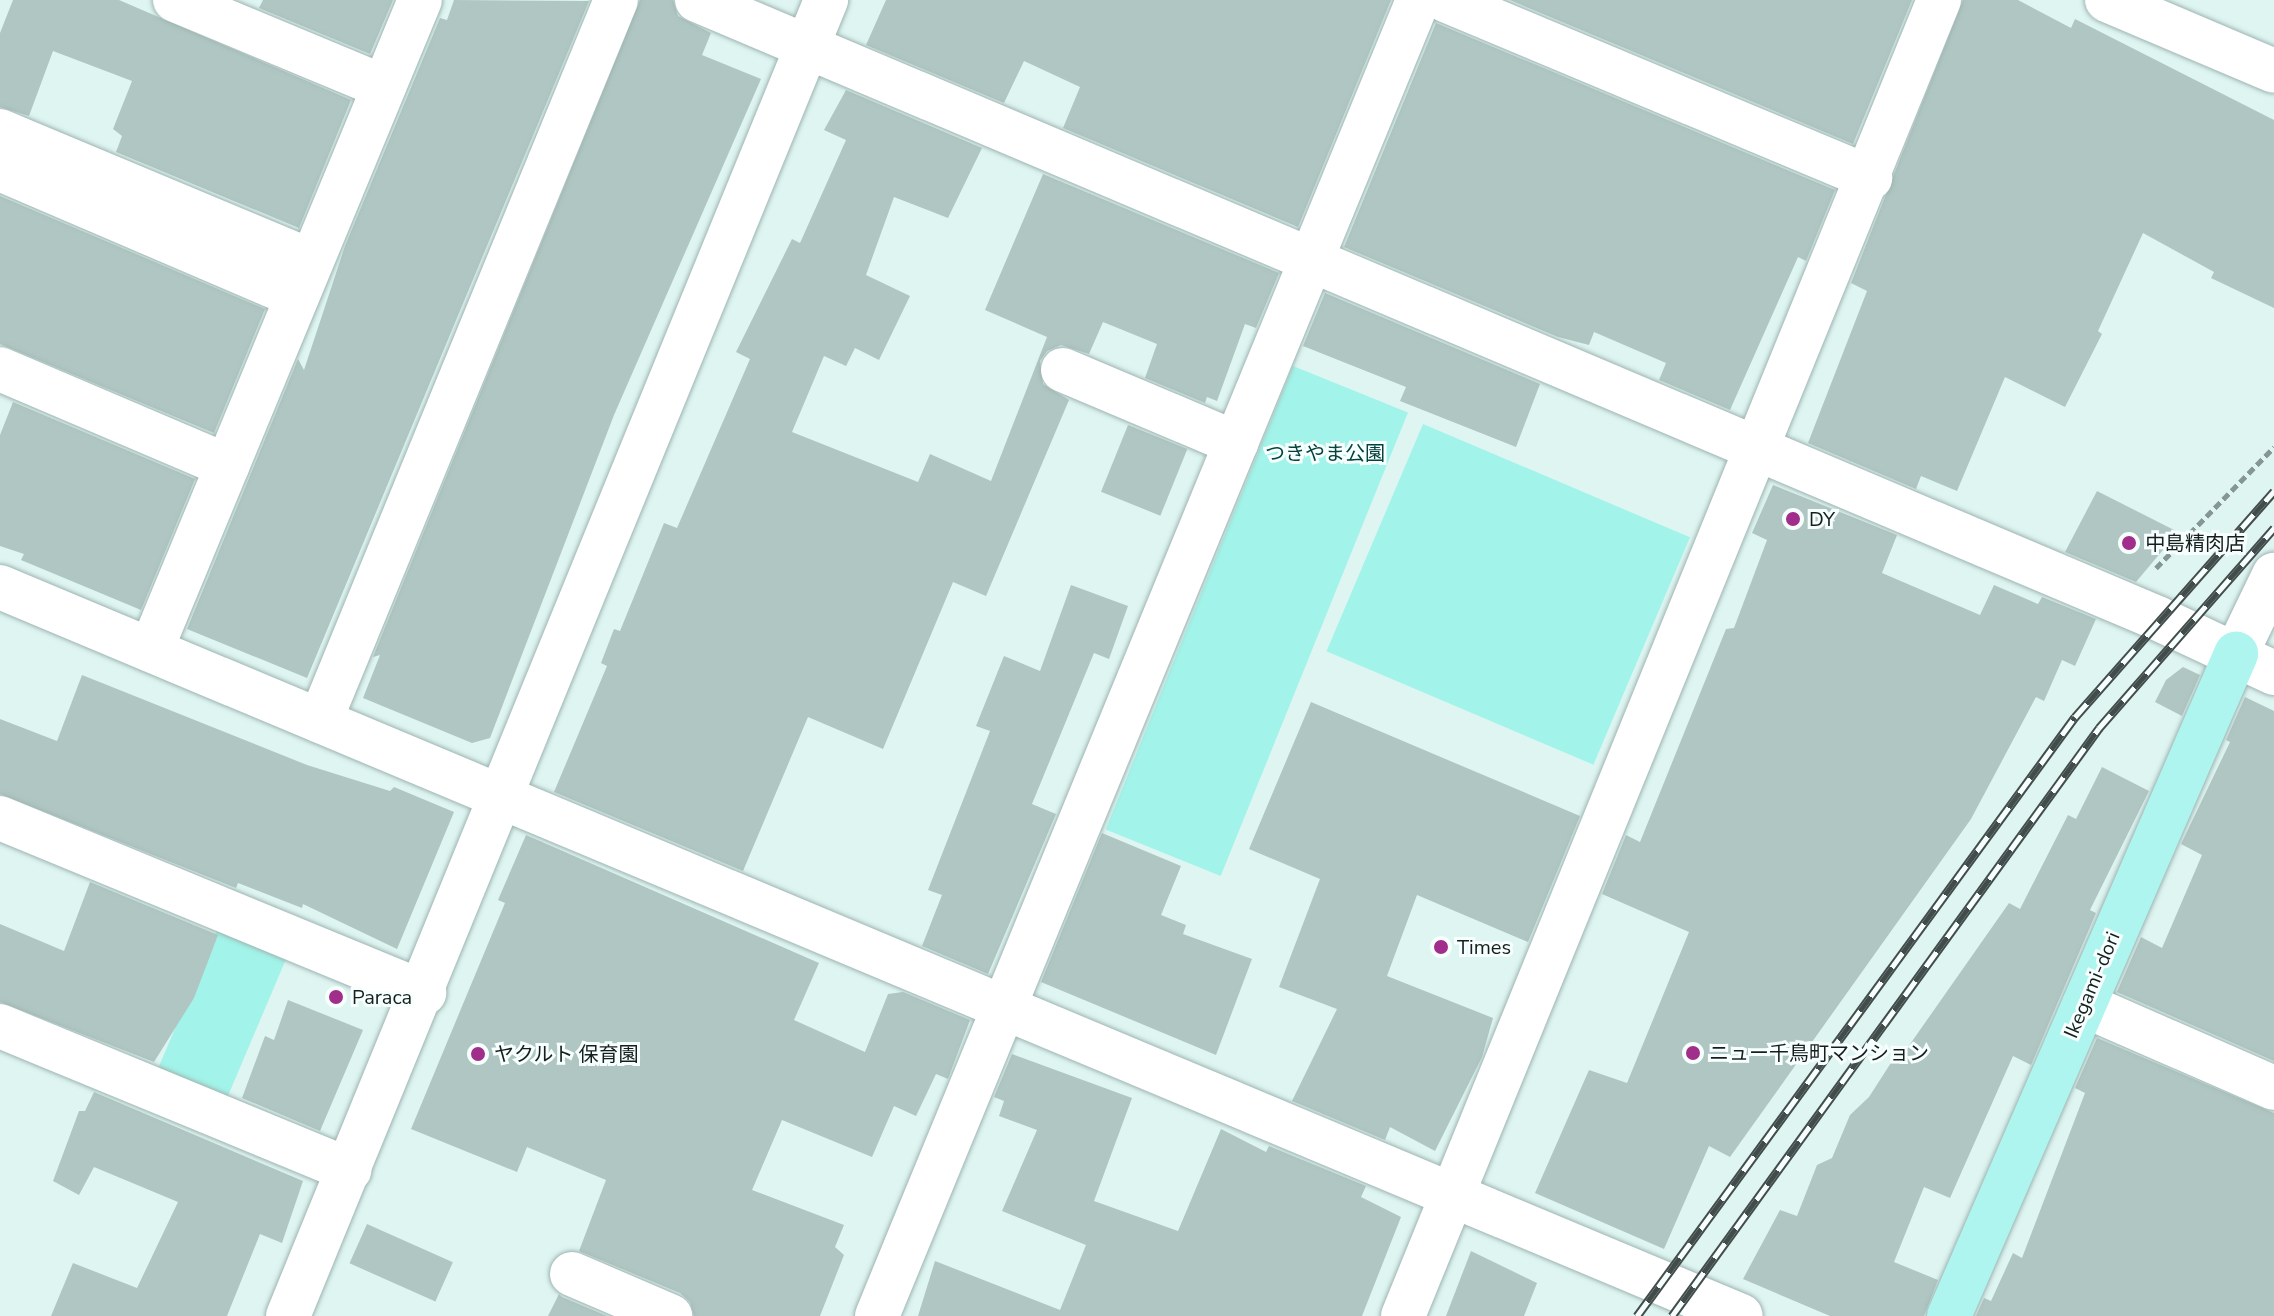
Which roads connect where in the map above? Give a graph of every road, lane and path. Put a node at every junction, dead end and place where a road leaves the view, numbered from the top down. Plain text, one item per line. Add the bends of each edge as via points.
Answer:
1 (175, 0) edge
2 (420, 0) edge
3 (616, 0) edge
4 (697, 0) edge
5 (826, 0) edge
6 (1418, 0) edge
7 (1445, 0) edge
8 (1939, 0) edge
9 (2107, 0) edge
10 (807, 47) junction
11 (2274, 71) edge
12 (384, 87) junction
13 (0, 131) edge
14 (0, 169) edge
15 (1870, 178) junction
16 (90, 187) junction
17 (1310, 263) junction
18 (304, 278) junction
19 (0, 369) edge
20 (1063, 370) dead end
21 (1236, 443) junction
22 (2274, 447) edge
23 (1757, 453) junction
24 (227, 466) junction
25 (2274, 575) edge
26 (0, 587) edge
27 (2123, 604) junction
28 (151, 650) junction
29 (2255, 664) edge
30 (320, 721) junction
31 (504, 797) junction
32 (0, 818) edge
33 (424, 993) junction
34 (1005, 1005) junction
35 (2084, 1005) junction
36 (0, 1026) edge
37 (2274, 1088) edge
38 (350, 1170) junction
39 (1452, 1191) junction
40 (572, 1274) dead end
41 (288, 1316) edge
42 (670, 1316) edge
43 (877, 1316) edge
44 (1403, 1316) edge
45 (1741, 1316) edge
46 (1949, 1316) edge

1 - 12 street
2 - 12 street
3 - 30 street
4 - 10 street
5 - 10 street
6 - 17 street
7 - 15 street
8 - 15 street
9 - 11 street
10 - 17 street
10 - 31 street
12 - 18 street
13 - 16 street
14 - 16 street
15 - 23 street
16 - 18 street
17 - 21 street
17 - 23 street
18 - 24 street
19 - 24 street
20 - 21 street
21 - 34 street
22 - 27 path
23 - 27 street
23 - 39 street
24 - 28 street
25 - 29 street
26 - 28 street
27 - 29 street
28 - 30 street
29 - 35 main road, Ikegami-dori
30 - 31 street
31 - 33 street
31 - 34 street
32 - 33 street
33 - 38 street
34 - 39 street
34 - 43 street
35 - 37 street
35 - 46 main road, Ikegami-dori
36 - 38 street
38 - 41 street
39 - 44 street
39 - 45 street
40 - 42 street

